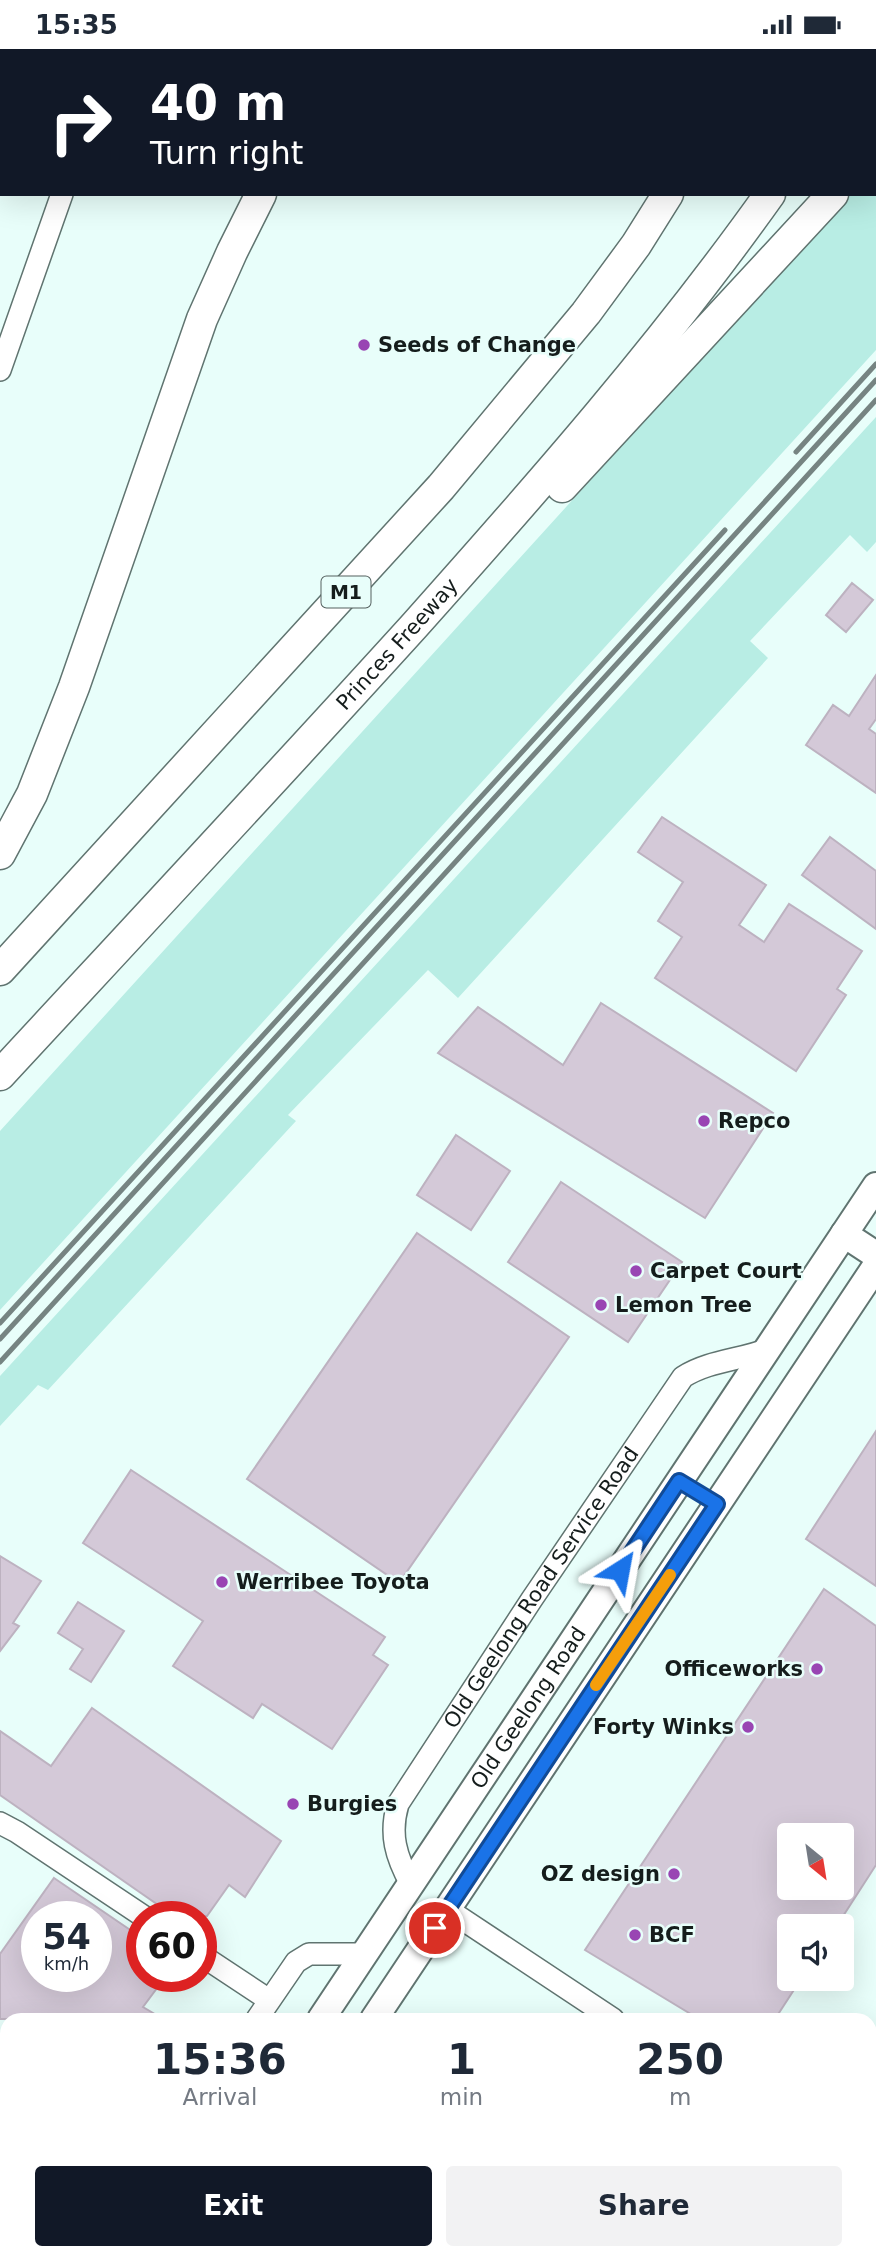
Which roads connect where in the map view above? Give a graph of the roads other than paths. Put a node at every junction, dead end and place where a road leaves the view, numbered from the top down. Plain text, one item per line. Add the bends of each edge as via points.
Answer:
1 (61, 196) edge
2 (260, 196) edge
3 (667, 196) edge
4 (769, 196) edge
5 (819, 205) edge
6 (4, 343) edge
7 (0, 370) edge
8 (353, 694) junction
9 (0, 854) edge
10 (0, 970) edge
11 (0, 1075) edge
12 (876, 1186) edge
13 (844, 1234) junction
14 (876, 1255) edge
15 (876, 1266) edge
16 (766, 1350) junction
17 (679, 1481) junction
18 (717, 1504) junction
19 (0, 1823) edge
20 (411, 1884) junction
21 (126, 1904) edge
22 (447, 1909) junction
23 (363, 1954) junction
24 (217, 1965) edge
25 (270, 2000) junction
26 (261, 2013) edge
27 (325, 2013) edge
28 (378, 2013) edge
29 (604, 2013) edge

1 - 6 street
2 - 9 highway via 202,319 74,687 32,794
3 - 10 highway, M1 via 586,313 442,487
4 - 8 highway, Princes Freeway via 717,270 632,376
5 - 8 highway via 597,450
6 - 7 street
8 - 11 highway, Princes Freeway
12 - 13 main road, Old Geelong Road
13 - 14 main road
13 - 16 main road, Old Geelong Road
15 - 18 main road, Old Geelong Road
16 - 17 main road, Old Geelong Road
16 - 20 street, Old Geelong Road Service Road via 695,1369 683,1377 532,1599 398,1804 395,1848
17 - 18 main road
17 - 20 main road, Old Geelong Road
18 - 22 main road, Old Geelong Road
19 - 21 street
20 - 22 main road
20 - 23 main road, Old Geelong Road
22 - 28 main road, Old Geelong Road
22 - 29 street
23 - 25 street via 309,1954 296,1962
23 - 27 main road, Old Geelong Road
24 - 25 street
25 - 26 street

